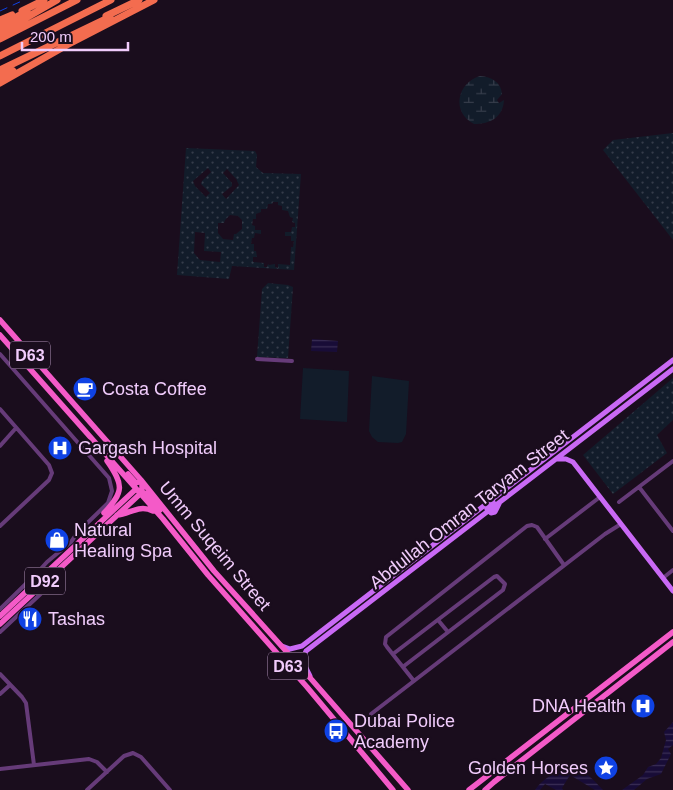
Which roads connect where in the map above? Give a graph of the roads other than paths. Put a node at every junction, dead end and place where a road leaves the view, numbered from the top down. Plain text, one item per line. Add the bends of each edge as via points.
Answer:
1 (52, 0) edge
2 (57, 0) edge
3 (77, 0) edge
4 (111, 0) edge
5 (154, 0) edge
6 (42, 1) edge
7 (143, 1) edge
8 (0, 18) edge
9 (0, 26) edge
10 (0, 33) edge
11 (0, 39) edge
12 (66, 42) junction
13 (0, 56) edge
14 (0, 71) edge
15 (0, 78) edge
16 (0, 83) edge
17 (0, 320) edge
18 (0, 336) edge
19 (0, 354) edge
20 (257, 359) dead end
21 (673, 360) edge
22 (292, 361) dead end
23 (1, 364) edge
24 (8, 364) junction
25 (673, 369) edge
26 (0, 409) edge
27 (18, 430) junction
28 (575, 445) junction
29 (1, 446) edge
30 (99, 446) junction
31 (104, 452) junction
32 (555, 460) junction
33 (673, 461) edge
34 (573, 462) junction
35 (523, 476) junction
36 (141, 480) junction
37 (639, 487) junction
38 (141, 493) junction
39 (600, 497) junction
40 (619, 502) dead end
41 (488, 511) junction
42 (117, 515) junction
43 (163, 519) junction
44 (620, 523) junction
45 (0, 526) edge
46 (95, 526) junction
47 (181, 530) junction
48 (673, 531) edge
49 (545, 539) junction
50 (566, 564) junction
51 (673, 570) edge
52 (50, 577) junction
53 (663, 578) junction
54 (32, 586) junction
55 (22, 588) junction
56 (673, 591) edge
57 (0, 609) edge
58 (0, 616) edge
59 (438, 620) junction
60 (0, 624) edge
61 (0, 632) edge
62 (448, 632) junction
63 (673, 632) edge
64 (673, 642) edge
65 (279, 645) junction
66 (393, 654) junction
67 (405, 668) junction
68 (0, 674) edge
69 (312, 680) junction
70 (415, 680) junction
71 (10, 685) junction
72 (0, 694) edge
73 (583, 712) junction
74 (371, 714) dead end
75 (566, 714) junction
76 (34, 764) junction
77 (500, 764) junction
78 (0, 769) edge
79 (107, 772) junction
80 (88, 790) edge
81 (170, 790) edge
82 (393, 790) edge
83 (408, 790) edge
84 (463, 790) edge
85 (469, 790) edge
86 (474, 790) edge
87 (485, 790) edge

1 - 9 highway
2 - 10 highway
3 - 11 highway
4 - 13 highway
5 - 12 highway
6 - 8 highway
7 - 12 highway via 80,29
12 - 14 highway
12 - 15 highway
12 - 16 highway
17 - 36 main road, Umm Suqeim Street / D63
18 - 30 main road, Umm Suqeim Street / D63
19 - 24 street
20 - 22 street
21 - 35 street, Abdullah Omran Taryam Street
23 - 24 street
24 - 55 street via 109,478 112,487 108,503
25 - 28 street, Abdullah Omran Taryam Street
26 - 27 street
27 - 29 street
27 - 45 street via 50,467 52,475
28 - 32 street, Abdullah Omran Taryam Street
28 - 34 street via 571,455
30 - 31 main road, Umm Suqeim Street / D63
30 - 36 main road via 135,482
31 - 38 main road, Umm Suqeim Street / D63
31 - 46 main road via 120,488 116,500
32 - 34 street via 566,458
32 - 41 street, Abdullah Omran Taryam Street
33 - 37 street
34 - 39 street
35 - 41 street via 489,505
35 - 65 street, Abdullah Omran Taryam Street via 302,646 290,649
36 - 38 main road
36 - 47 main road, Umm Suqeim Street / D63
37 - 40 street
37 - 48 street
38 - 42 main road, D92
38 - 43 main road, Umm Suqeim Street / D63
38 - 46 main road, D92
38 - 47 main road
39 - 44 street
39 - 49 street
41 - 69 street, Abdullah Omran Taryam Street via 306,652 303,662
42 - 43 main road via 144,508
42 - 52 main road, D92
43 - 82 main road, Umm Suqeim Street / D63
44 - 50 street
44 - 53 street
46 - 54 main road, D92
47 - 65 main road, Umm Suqeim Street / D63
49 - 50 street
49 - 66 street via 537,527 525,528 388,635 386,644
50 - 70 street
51 - 53 street
52 - 60 main road, D92
52 - 61 street via 47,588
53 - 56 street
54 - 55 main road
54 - 58 main road, D92
55 - 57 street
59 - 62 street
59 - 62 street via 494,577 500,577 504,590
59 - 66 street
62 - 67 street
63 - 75 main road
64 - 73 main road
65 - 69 main road, Umm Suqeim Street / D63
66 - 67 street
67 - 70 street
68 - 71 street
69 - 83 main road, Umm Suqeim Street / D63
70 - 74 street
71 - 72 street
71 - 76 street via 27,706
73 - 75 main road
73 - 87 main road
75 - 77 main road
76 - 78 street
76 - 79 street via 89,759
77 - 84 main road
77 - 85 main road
77 - 86 main road
79 - 80 street
79 - 81 street via 124,756 133,753 141,757

